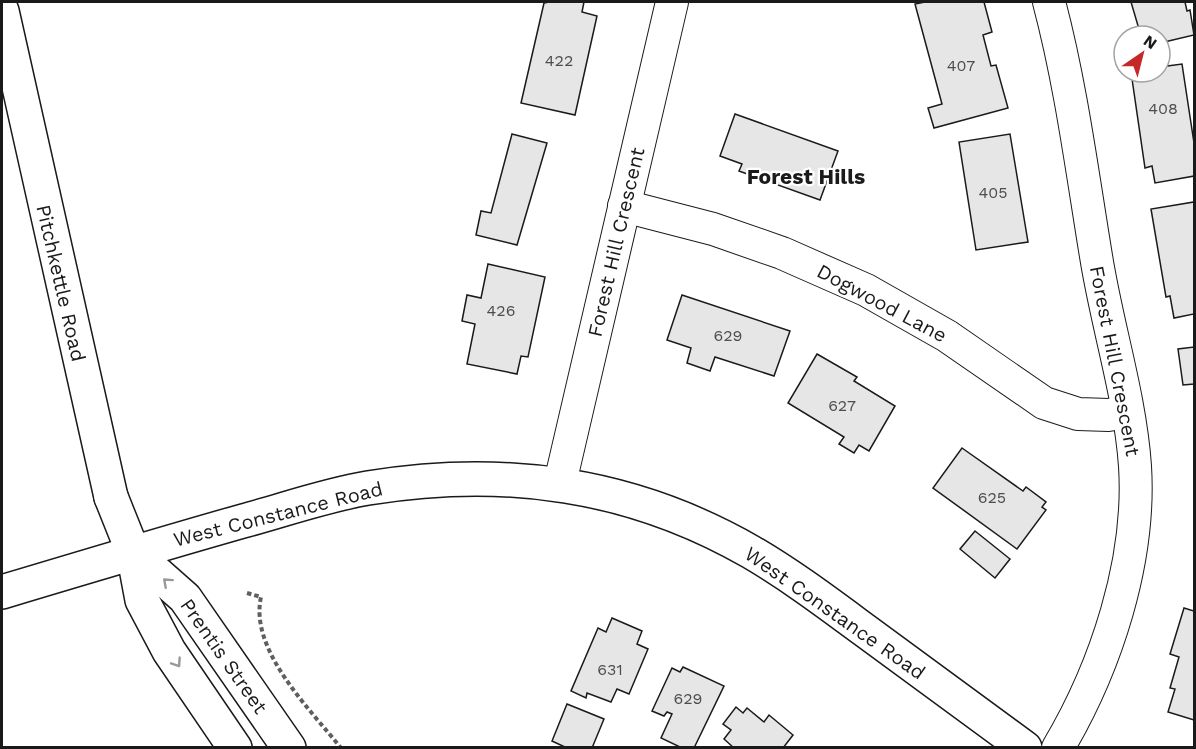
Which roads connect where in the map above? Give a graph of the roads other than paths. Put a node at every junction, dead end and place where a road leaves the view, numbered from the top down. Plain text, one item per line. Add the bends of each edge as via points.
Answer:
1 (672, 2) edge
2 (1049, 2) edge
3 (2, 11) edge
4 (624, 206) junction
5 (1127, 411) junction
6 (560, 483) junction
7 (133, 552) junction
8 (2, 592) edge
9 (235, 747) edge
10 (289, 747) edge
11 (1025, 747) edge
12 (1058, 747) edge

1 - 4 street, Forest Hill Crescent
2 - 5 street, Forest Hill Crescent via 1080,148 1096,258
3 - 7 main road, Pitchkettle Road via 111,497
4 - 5 street, Dogwood Lane via 743,239 866,290 947,336 1044,403 1078,414
4 - 6 street, Forest Hill Crescent
5 - 12 street, Forest Hill Crescent via 1135,467 1134,523 1121,591 1104,652 1080,710
6 - 7 main road, West Constance Road via 440,479 365,488
6 - 11 main road, West Constance Road via 618,496 686,520 751,552
7 - 8 main road, West Constance Road
7 -> 9 main road, Prentis Street via 142,600 169,651
10 -> 7 main road, Prentis Street via 184,598

